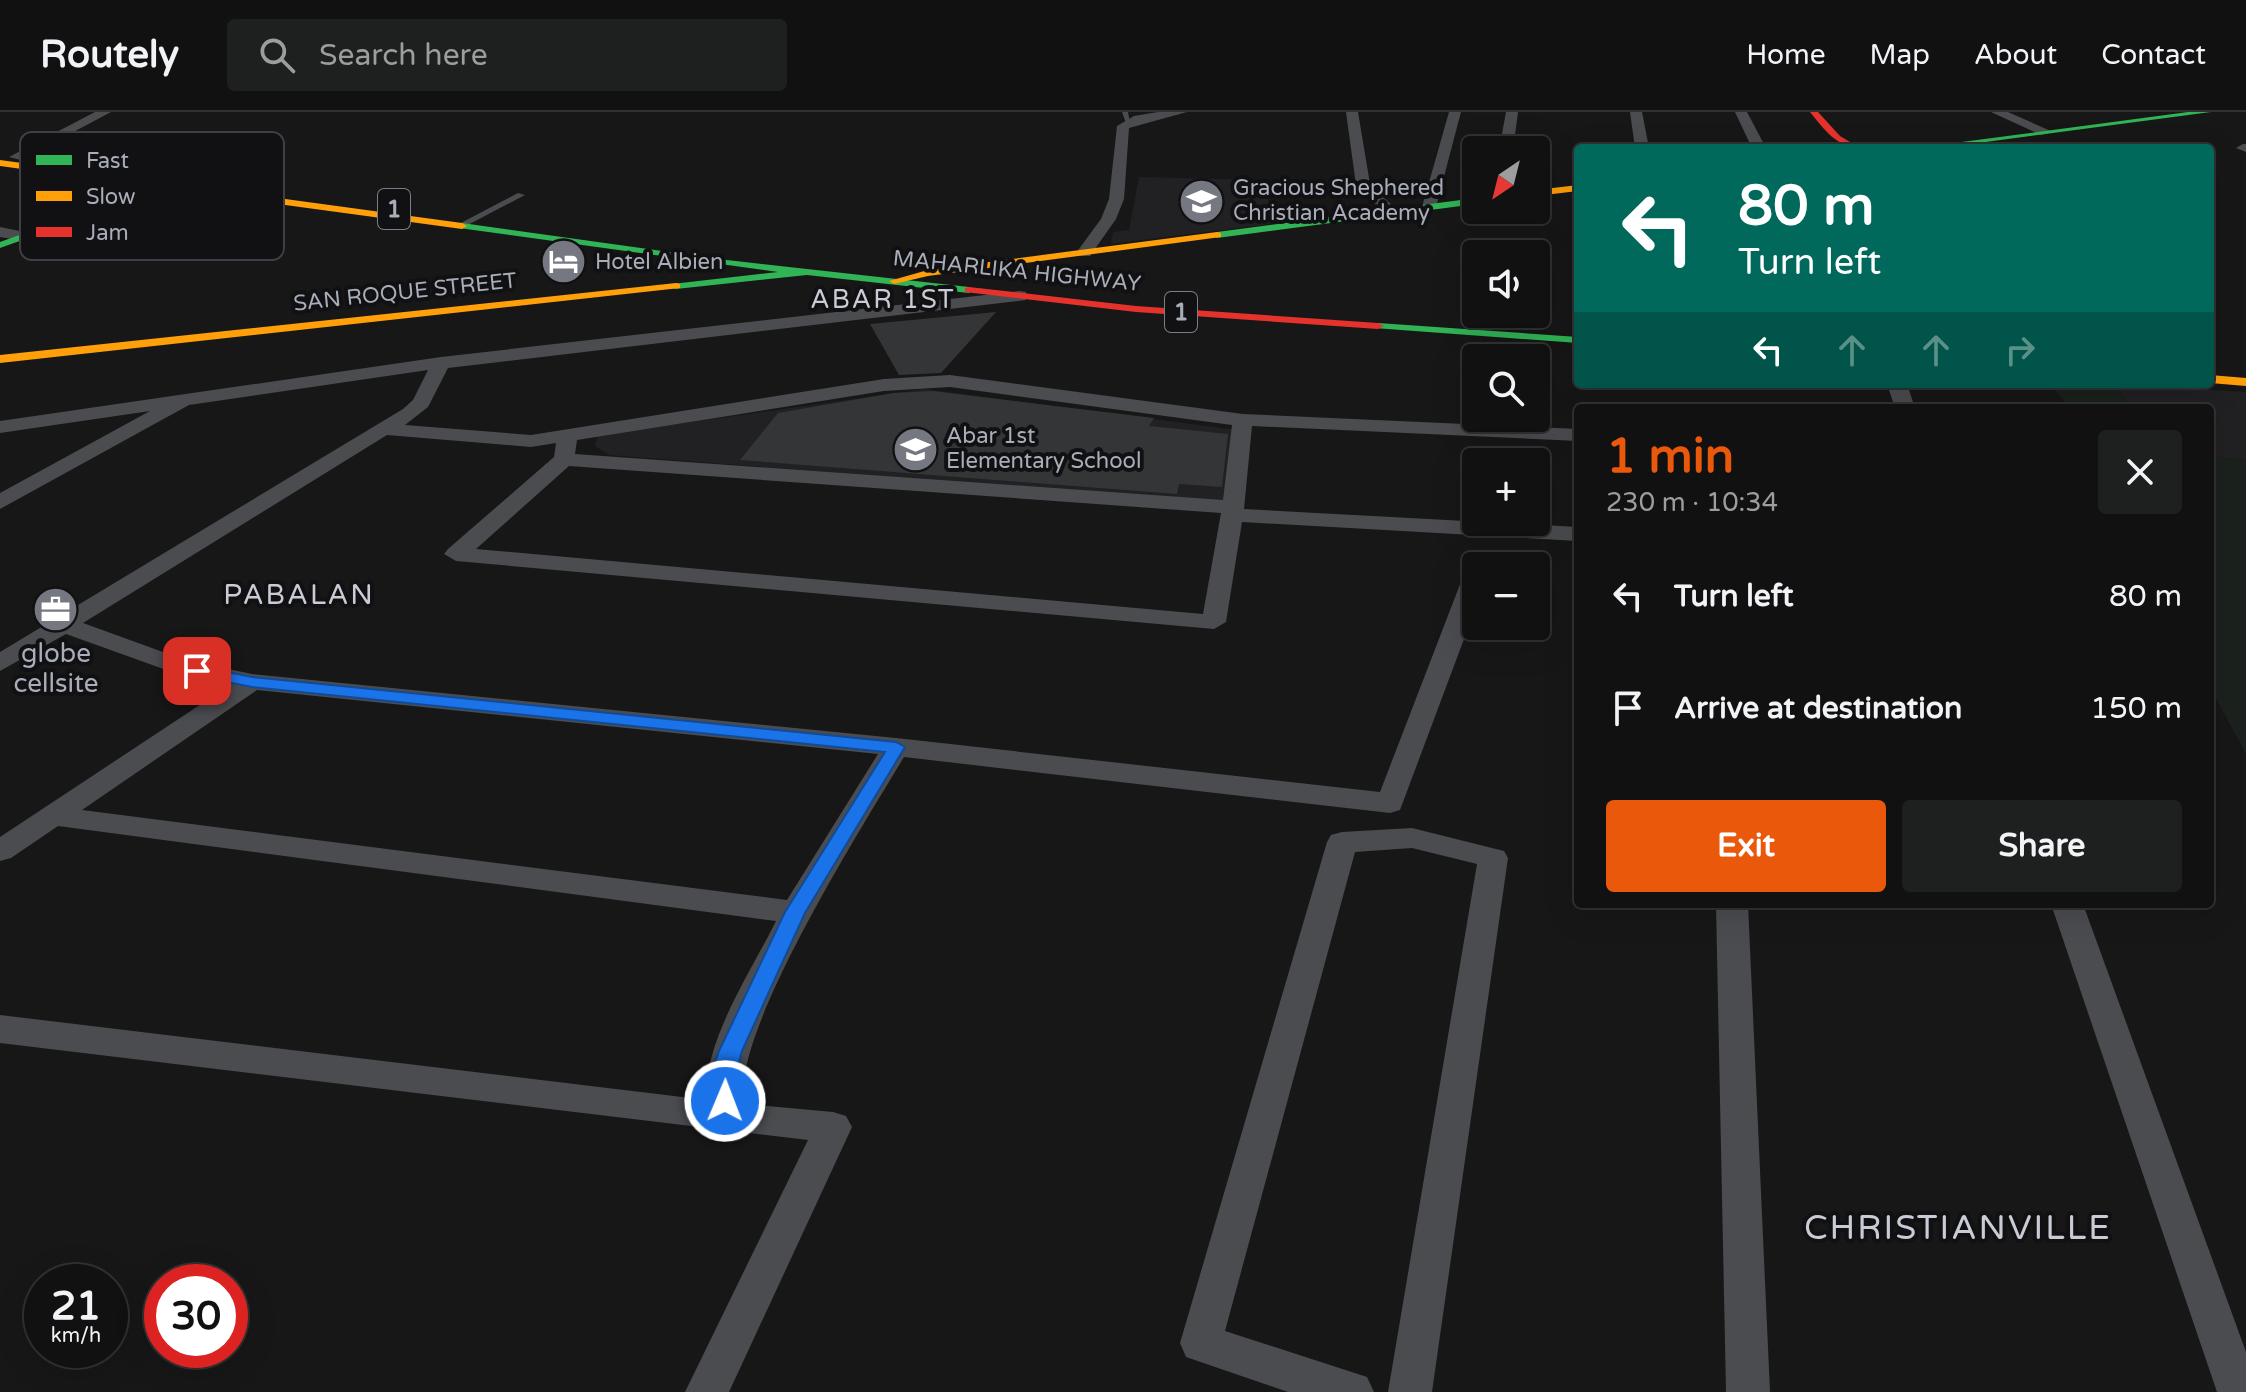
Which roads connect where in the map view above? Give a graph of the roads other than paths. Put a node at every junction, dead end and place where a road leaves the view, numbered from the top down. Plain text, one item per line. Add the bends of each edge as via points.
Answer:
1 (105, 112) edge
2 (1181, 112) edge
3 (1352, 112) edge
4 (1455, 112) edge
5 (1512, 112) edge
6 (1636, 112) edge
7 (1741, 112) edge
8 (1814, 112) edge
9 (1997, 112) edge
10 (2207, 112) edge
11 (1127, 117) edge
12 (62, 132) edge
13 (2046, 132) junction
14 (1508, 136) edge
15 (1641, 144) edge
16 (1757, 144) edge
17 (1848, 144) edge
18 (1952, 144) edge
19 (1574, 188) edge
20 (1550, 191) edge
21 (521, 195) dead end
22 (284, 198) edge
23 (1462, 203) edge
24 (1429, 207) junction
25 (1391, 212) junction
26 (467, 223) junction
27 (0, 232) edge
28 (20, 235) edge
29 (20, 238) edge
30 (0, 245) edge
31 (1084, 253) junction
32 (816, 271) junction
33 (894, 281) junction
34 (1020, 296) junction
35 (1574, 340) edge
36 (0, 359) edge
37 (441, 363) junction
38 (2214, 379) edge
39 (2246, 382) edge
40 (184, 400) junction
41 (1243, 420) junction
42 (0, 427) edge
43 (383, 429) junction
44 (1574, 435) edge
45 (565, 447) junction
46 (0, 502) edge
47 (1233, 511) junction
48 (1462, 527) edge
49 (1550, 532) edge
50 (1574, 534) edge
51 (1462, 611) edge
52 (66, 625) junction
53 (0, 663) edge
54 (252, 682) junction
55 (896, 747) junction
56 (1390, 803) junction
57 (54, 816) junction
58 (1412, 838) junction
59 (0, 851) edge
60 (1732, 908) edge
61 (2068, 908) edge
62 (796, 912) junction
63 (0, 1029) edge
64 (733, 1118) junction
65 (707, 1392) edge
66 (1352, 1392) edge
67 (1410, 1392) edge
68 (1748, 1392) edge
69 (2239, 1392) edge

1 - 12 street
2 - 11 street
3 - 25 street via 1363,185
4 - 24 street
5 - 14 street
6 - 15 street
7 - 16 street
8 - 17 main road
9 - 13 street
10 - 13 main road
11 - 31 street via 1119,134 1122,156 1114,215
13 - 18 main road
19 - 20 main road
21 - 26 lane
22 - 26 main road, MAHARLIKA HIGHWAY / 1
23 - 24 main road
24 - 25 main road
25 - 31 main road
26 - 32 main road, MAHARLIKA HIGHWAY / 1 via 727,263
27 - 28 street
29 - 30 main road
31 - 33 main road
32 - 33 main road, MAHARLIKA HIGHWAY / 1
32 - 36 main road, SAN ROQUE STREET
33 - 34 main road, MAHARLIKA HIGHWAY / 1
34 - 35 main road, MAHARLIKA HIGHWAY / 1
34 - 37 street
37 - 40 street
37 - 43 street via 417,408
38 - 39 main road
40 - 42 street
40 - 46 street
41 - 44 street
41 - 45 street via 950,381 884,385
41 - 47 street
43 - 45 street
43 - 52 street
45 - 47 street
45 - 47 street via 456,554 1214,622
47 - 48 street
49 - 50 street
51 - 56 street
52 - 53 street
52 - 54 street via 178,666
54 - 55 street
54 - 57 street
55 - 56 street
55 - 62 street
56 - 58 street
57 - 59 street
57 - 62 street
58 - 66 street via 1342,842 1201,1343
58 - 67 street via 1493,858
60 - 68 street
61 - 69 street
62 - 64 street via 724,1067 725,1101
63 - 64 street
64 - 65 street via 833,1127

